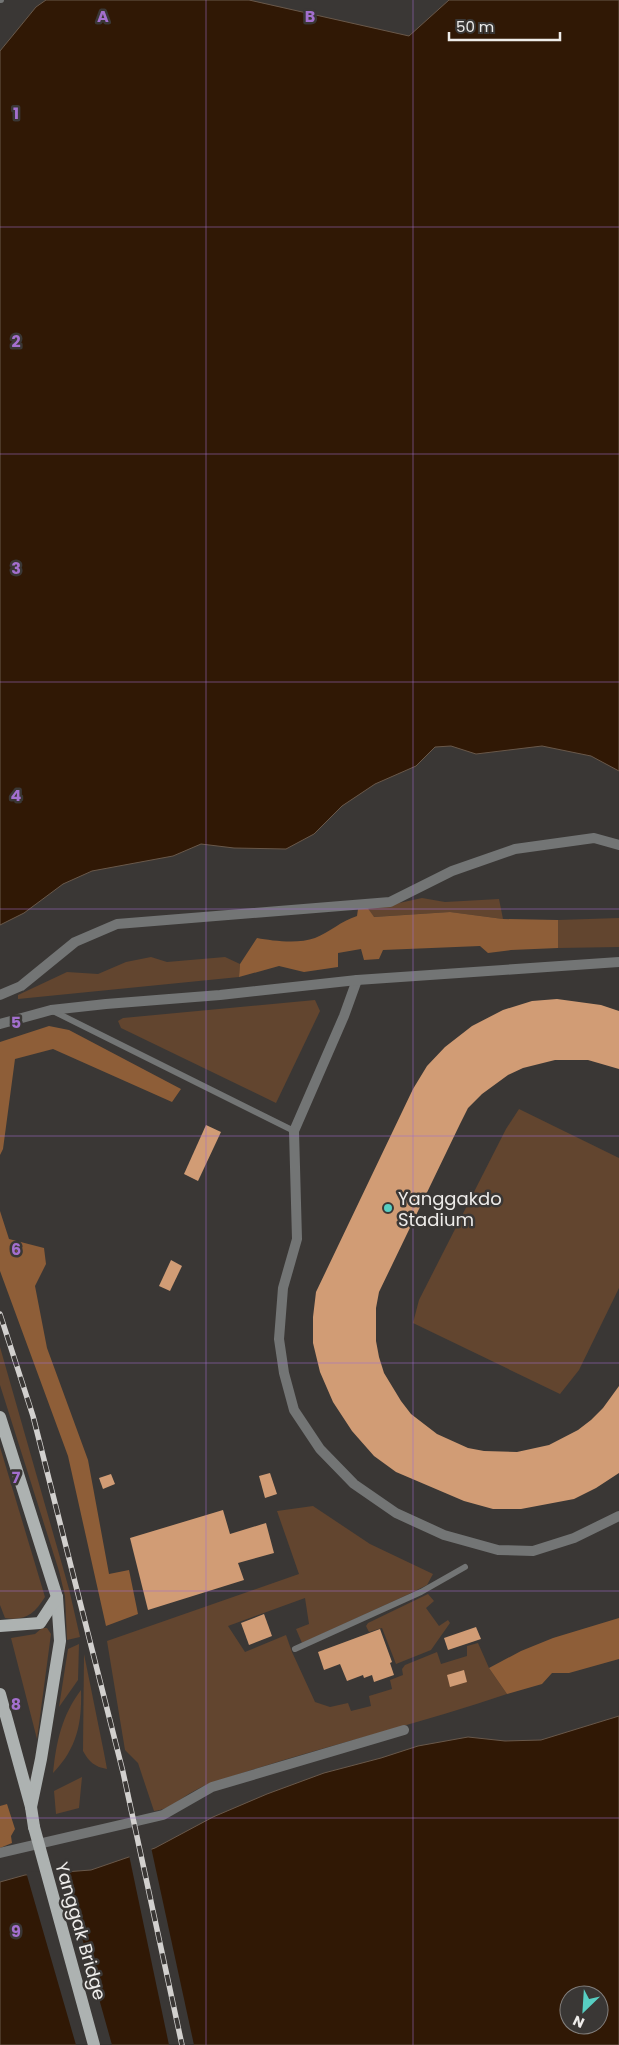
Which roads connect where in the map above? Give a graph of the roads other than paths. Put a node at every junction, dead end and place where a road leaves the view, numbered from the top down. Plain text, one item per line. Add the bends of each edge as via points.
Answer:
1 (619, 845) edge
2 (619, 962) edge
3 (357, 980) junction
4 (0, 995) edge
5 (51, 1010) junction
6 (0, 1024) edge
7 (294, 1131) junction
8 (0, 1417) edge
9 (619, 1516) edge
10 (465, 1567) dead end
11 (57, 1597) junction
12 (0, 1626) edge
13 (295, 1649) dead end
14 (0, 1694) edge
15 (404, 1730) dead end
16 (31, 1807) junction
17 (0, 1853) edge
18 (94, 2045) edge

1 - 4 street via 594,838 515,849 452,871 390,902 117,924 76,942 21,986
2 - 3 street
3 - 5 street
3 - 7 street
5 - 6 street
5 - 7 lane
7 - 9 street via 297,1239 283,1288 279,1339 294,1410 320,1449 354,1484 396,1513 444,1535 498,1550 533,1551 574,1538
8 - 11 main road
10 - 13 lane via 421,1592
11 - 12 main road via 40,1622
11 - 16 main road via 60,1641
14 - 16 main road
15 - 17 street via 212,1787 163,1815
16 - 18 main road, Yanggak Bridge, bridge

